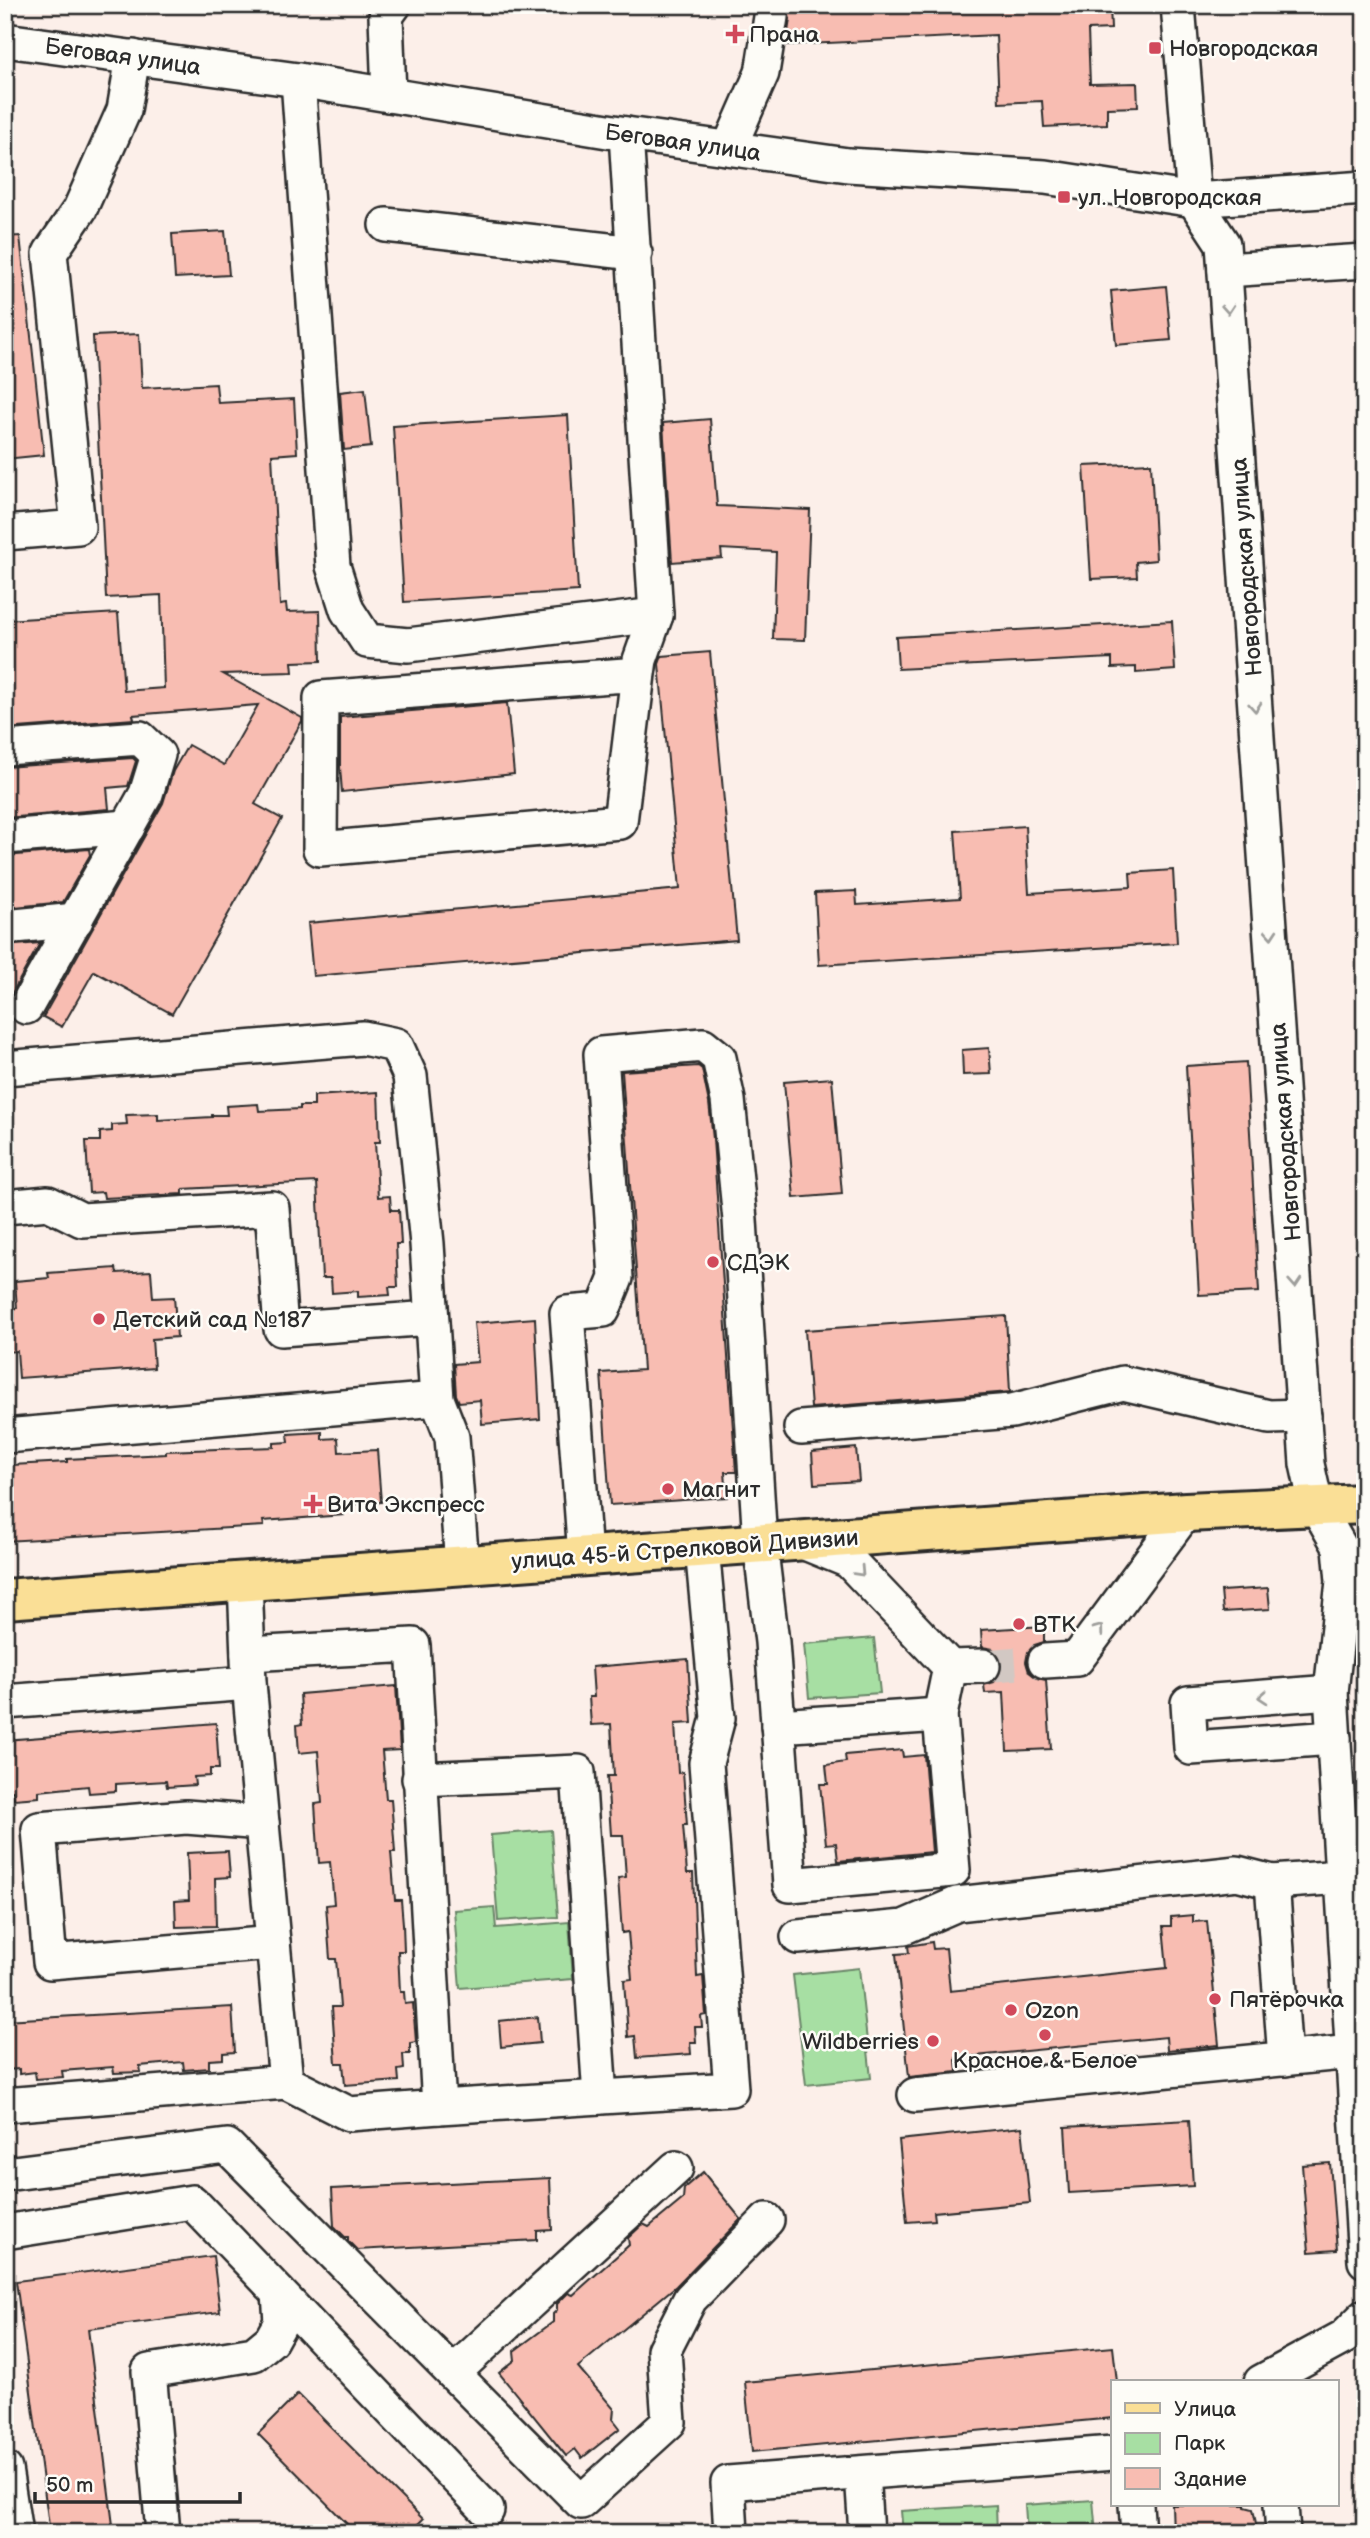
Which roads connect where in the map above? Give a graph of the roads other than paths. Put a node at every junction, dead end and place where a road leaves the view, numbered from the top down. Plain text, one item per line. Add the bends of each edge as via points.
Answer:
1 (394, 5) edge
2 (1178, 5) edge
3 (771, 17) dead end
4 (5, 40) edge
5 (133, 57) junction
6 (298, 80) junction
7 (389, 95) junction
8 (626, 134) junction
9 (729, 148) junction
10 (1365, 188) edge
11 (1194, 200) junction
12 (386, 225) dead end
13 (635, 253) junction
14 (1365, 261) edge
15 (1225, 270) junction
16 (5, 534) edge
17 (656, 615) junction
18 (638, 674) junction
19 (5, 748) edge
20 (128, 827) junction
21 (5, 837) edge
22 (76, 920) junction
23 (5, 927) edge
24 (26, 1007) dead end
25 (5, 1068) edge
26 (5, 1207) edge
27 (431, 1318) junction
28 (437, 1399) junction
29 (1304, 1416) junction
30 (801, 1428) dead end
31 (5, 1436) edge
32 (1365, 1504) edge
33 (1316, 1505) junction
34 (1185, 1512) junction
35 (800, 1541) junction
36 (760, 1543) junction
37 (702, 1548) junction
38 (585, 1556) junction
39 (462, 1565) junction
40 (245, 1581) junction
41 (5, 1599) edge
42 (1045, 1661) tunnel mouth
43 (983, 1666) tunnel mouth
44 (950, 1667) junction
45 (248, 1668) junction
46 (1331, 1692) junction
47 (5, 1702) edge
48 (940, 1714) junction
49 (778, 1726) junction
50 (1334, 1738) junction
51 (419, 1779) junction
52 (262, 1823) junction
53 (1342, 1877) junction
54 (1272, 1882) junction
55 (798, 1937) dead end
56 (274, 1942) junction
57 (1352, 2052) junction
58 (1285, 2059) junction
59 (286, 2082) junction
60 (915, 2095) dead end
61 (600, 2097) junction
62 (5, 2105) edge
63 (439, 2107) junction
64 (676, 2168) dead end
65 (5, 2174) edge
66 (767, 2220) dead end
67 (5, 2232) edge
68 (1365, 2261) edge
69 (279, 2293) junction
70 (1365, 2316) edge
71 (453, 2373) junction
72 (1268, 2380) edge
73 (1111, 2453) edge
74 (5, 2469) edge
75 (862, 2473) junction
76 (1136, 2506) edge
77 (1281, 2506) edge
78 (487, 2510) dead end
79 (15, 2533) edge
80 (163, 2533) edge
81 (732, 2533) edge
82 (866, 2533) edge
83 (1138, 2533) edge
84 (1283, 2533) edge

1 - 7 street via 386,16
2 - 11 street, Новгородская улица
3 - 9 street via 762,73
4 - 5 street, Беговая улица
5 - 6 street, Беговая улица
5 - 16 street via 124,110 80,209 50,253 78,527
6 - 7 street, Беговая улица
6 - 17 street via 333,566 347,610 367,641 408,645
7 - 8 street, Беговая улица
8 - 9 street, Беговая улица
8 - 13 street
9 - 11 street, Беговая улица via 848,165 1045,177
10 - 11 street, Беговая улица
11 - 15 street, Новгородская улица via 1223,244
12 - 13 street
13 - 17 street
14 - 15 street
15 -> 29 street, Новгородская улица
17 - 18 street
18 - 18 street via 620,822 320,849 321,698
19 - 20 street via 140,738 158,755 146,794
20 - 21 street
20 - 22 street
22 - 23 street
22 - 24 street
25 - 27 street via 363,1038 396,1045 410,1076
26 - 27 street via 48,1203 82,1220 272,1208 281,1329
27 - 28 street
28 - 31 street
28 - 39 street via 452,1437
29 - 30 street via 1269,1417 1123,1383 1012,1411
29 - 33 street, Новгородская улица
32 - 33 main road, улица 45-й Стрелковой Дивизии
33 - 34 main road, улица 45-й Стрелковой Дивизии
33 - 46 street, Новгородская улица via 1340,1547 1343,1581
34 - 35 main road, улица 45-й Стрелковой Дивизии
42 -> 34 street via 1077,1659
35 - 36 main road, улица 45-й Стрелковой Дивизии
35 -> 44 street via 849,1560
36 - 37 main road, улица 45-й Стрелковой Дивизии
36 - 38 street via 728,1100 719,1058 703,1045 601,1054 616,1278 603,1310 567,1314
36 - 49 street
37 - 38 main road, улица 45-й Стрелковой Дивизии
37 - 61 street via 718,1718 706,1763 731,2089
38 - 39 main road, улица 45-й Стрелковой Дивизии
39 - 40 main road, улица 45-й Стрелковой Дивизии
40 - 41 main road, улица 45-й Стрелковой Дивизии
40 - 45 street
43 - 44 street
44 - 48 street
45 - 47 street
45 - 51 street via 413,1646
45 - 52 street
46 - 50 street, Новгородская улица
46 -> 50 street via 1188,1703 1191,1748
48 - 49 street
48 - 49 street via 953,1870 790,1885
50 - 53 street, Новгородская улица
51 - 61 street via 578,1772
51 - 63 street
52 - 56 street
52 - 56 street via 186,1817 39,1829 50,1962
53 - 54 street
53 - 57 street, Новгородская улица
54 - 55 street via 1237,1873 971,1902 904,1927
54 - 58 street
56 - 59 street
57 - 58 street
57 - 68 street, Новгородская улица
58 - 60 street
59 - 62 street
59 - 63 street via 349,2114
61 - 63 street
64 - 71 street
65 - 71 street via 228,2147
66 - 71 street via 690,2299 664,2350 669,2422 581,2502
67 - 69 street via 192,2202
69 - 78 street
69 - 80 street via 281,2322 271,2340 254,2354 149,2371
70 - 72 street via 1344,2337
73 - 75 street
74 - 79 street
75 - 81 street via 728,2483
75 - 82 street
76 - 83 street
77 - 84 street

